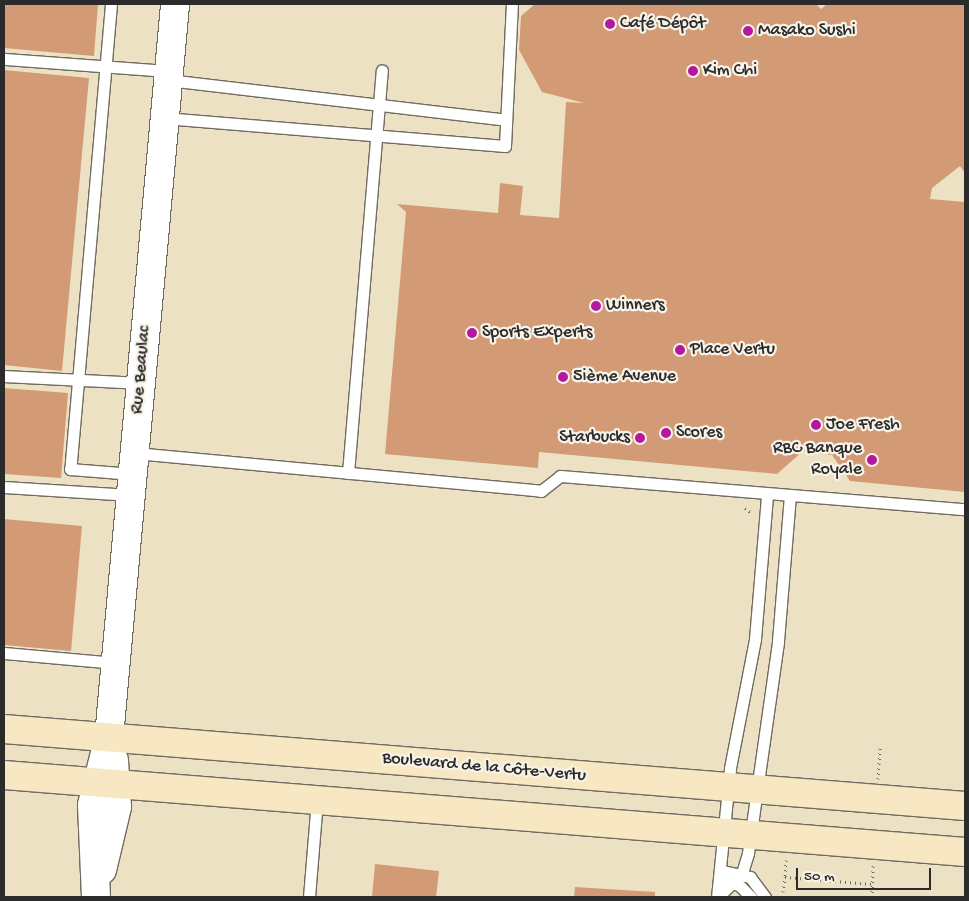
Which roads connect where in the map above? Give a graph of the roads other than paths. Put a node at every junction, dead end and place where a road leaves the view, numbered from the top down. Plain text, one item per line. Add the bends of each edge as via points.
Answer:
1 (111, 4) edge
2 (175, 4) edge
3 (512, 4) edge
4 (4, 59) edge
5 (105, 67) junction
6 (382, 70) dead end
7 (168, 76) junction
8 (379, 105) junction
9 (164, 118) junction
10 (506, 120) junction
11 (376, 136) junction
12 (4, 376) edge
13 (78, 381) junction
14 (141, 383) junction
15 (348, 473) junction
16 (133, 474) junction
17 (4, 487) edge
18 (767, 495) junction
19 (790, 496) junction
20 (965, 509) edge
21 (4, 653) edge
22 (116, 663) junction
23 (4, 729) edge
24 (109, 737) junction
25 (4, 775) edge
26 (106, 783) junction
27 (729, 788) junction
28 (756, 789) junction
29 (317, 800) junction
30 (965, 806) edge
31 (739, 834) junction
32 (965, 852) edge
33 (742, 873) junction
34 (721, 876) junction
35 (733, 882) junction
36 (96, 891) edge
37 (308, 897) edge
38 (718, 897) edge
39 (751, 897) edge
40 (765, 897) edge

1 - 5 lane
2 - 7 street, Rue Beaulac
3 - 10 lane
4 - 5 lane
5 - 7 lane
5 - 13 lane
6 - 8 lane
7 - 8 lane
7 - 9 street, Rue Beaulac
8 - 10 lane
8 - 11 lane
9 - 11 lane
9 - 14 street, Rue Beaulac
10 - 11 lane via 505,146
11 - 15 lane
12 - 13 lane
13 - 14 lane
13 - 16 lane via 70,469
14 - 16 street, Rue Beaulac
15 - 16 lane
15 - 18 lane via 541,491 560,476
16 - 17 lane
16 - 22 street, Rue Beaulac
18 - 19 lane
18 - 27 lane via 755,639
19 - 20 lane
19 - 28 lane via 778,641
21 - 22 lane
22 - 24 street, Rue Beaulac
23 - 24 main road, Boulevard de la Côte-Vertu
24 - 26 street, Rue Beaulac
24 - 27 main road, Boulevard de la Côte-Vertu
25 - 26 main road
26 - 29 main road
26 - 36 street, Rue Beaulac
27 - 28 main road, Boulevard de la Côte-Vertu
27 - 31 lane
28 - 30 main road, Boulevard de la Côte-Vertu
28 - 31 lane
29 - 31 main road
29 - 37 lane
31 - 32 main road
31 - 33 lane
31 - 34 lane
33 - 34 lane
33 - 35 lane
33 - 40 lane via 754,880
34 - 35 lane
34 - 38 lane
35 - 38 lane
35 - 39 lane

